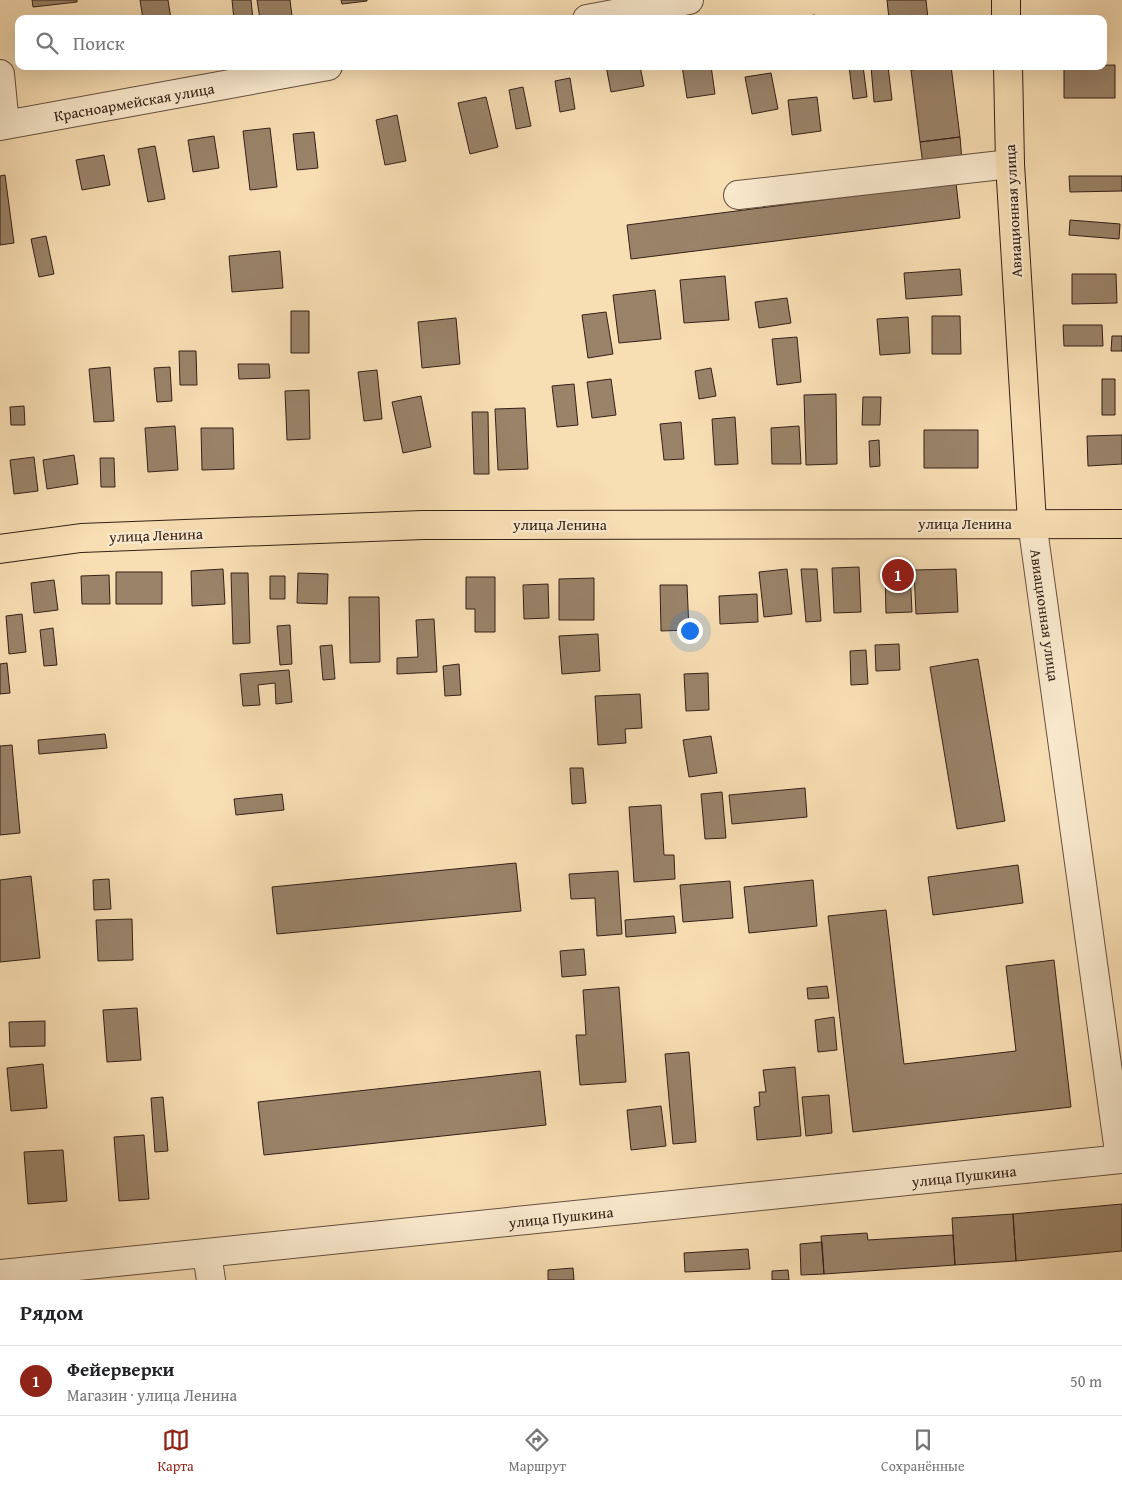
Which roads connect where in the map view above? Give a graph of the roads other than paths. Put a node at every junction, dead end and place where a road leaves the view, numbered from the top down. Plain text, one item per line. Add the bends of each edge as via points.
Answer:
1 (689, 0) edge
2 (1006, 0) edge
3 (608, 15) edge
4 (1006, 15) edge
5 (306, 70) edge
6 (1008, 70) edge
7 (0, 74) edge
8 (2, 126) edge
9 (1010, 164) junction
10 (738, 195) dead end
11 (1032, 522) junction
12 (1122, 524) edge
13 (0, 549) edge
14 (1121, 1159) edge
15 (209, 1267) edge
16 (0, 1274) edge

1 - 3 street
2 - 4 main road
5 - 8 street, Красноармейская улица
6 - 9 main road, Авиационная улица
7 - 8 street
9 - 10 street
9 - 11 main road, Авиационная улица
11 - 12 main road, улица Ленина
11 - 13 main road, улица Ленина via 423,525 81,538
11 - 14 street, Авиационная улица
14 - 15 street, улица Пушкина
15 - 16 street, улица Пушкина

